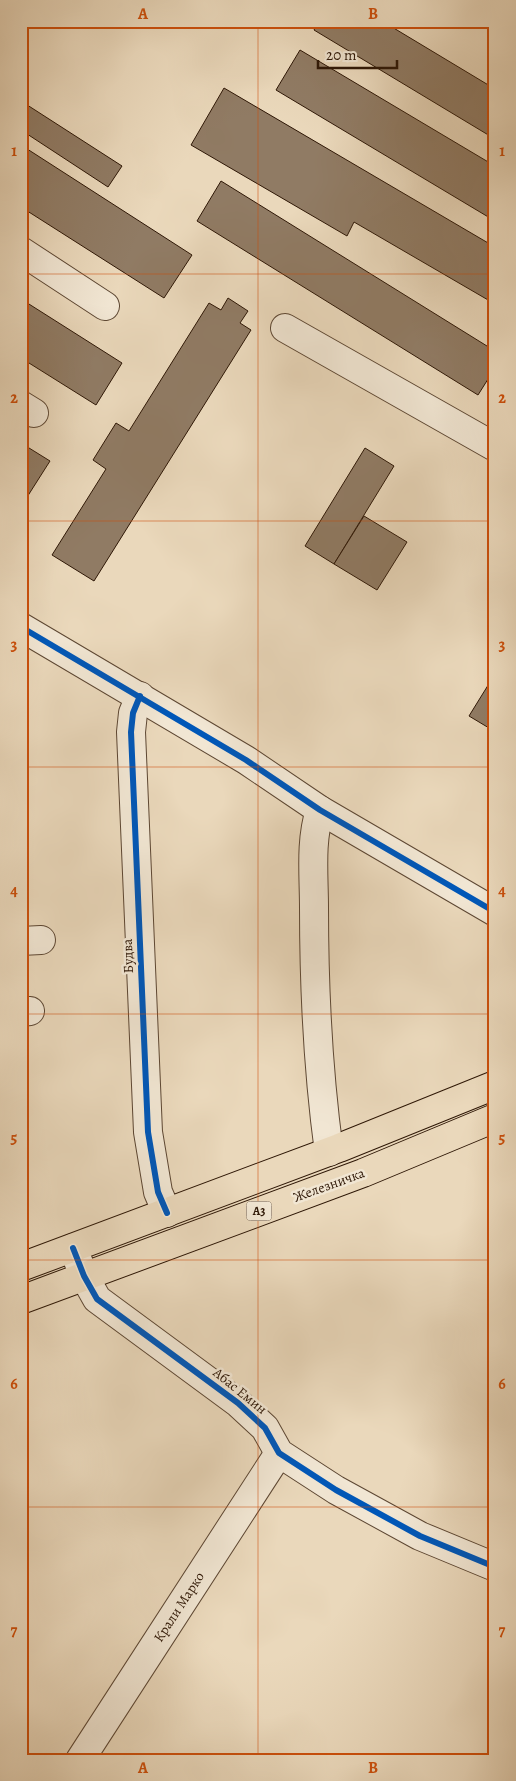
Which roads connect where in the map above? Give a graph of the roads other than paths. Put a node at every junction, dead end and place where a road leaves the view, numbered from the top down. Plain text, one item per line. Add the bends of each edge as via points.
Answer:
1 (21, 251) edge
2 (105, 306) dead end
3 (285, 328) dead end
4 (495, 446) edge
5 (21, 627) edge
6 (140, 696) junction
7 (320, 810) junction
8 (495, 912) edge
9 (495, 1085) edge
10 (495, 1118) edge
11 (329, 1152) junction
12 (167, 1213) junction
13 (73, 1248) junction
14 (21, 1267) edge
15 (84, 1276) junction
16 (21, 1300) edge
17 (279, 1454) junction
18 (495, 1568) edge
19 (80, 1760) edge

1 - 2 street
3 - 4 street
5 - 6 street
6 - 7 street via 246,760
6 - 12 street, Будва via 131,732 148,1132 158,1192
7 - 8 street
7 - 11 street via 314,834 314,951 322,1097
9 - 11 main road, A3
10 - 15 main road, Железничка / A3 via 363,1173
11 - 12 main road, A3
12 - 13 main road, A3
13 - 14 main road, A3
13 - 15 street, Абас Емин
15 - 16 main road, Железничка / A3
15 - 17 street, Абас Емин via 97,1299 238,1403 265,1428
17 - 18 street, Абас Емин via 420,1536
17 - 19 street, Крали Марко

